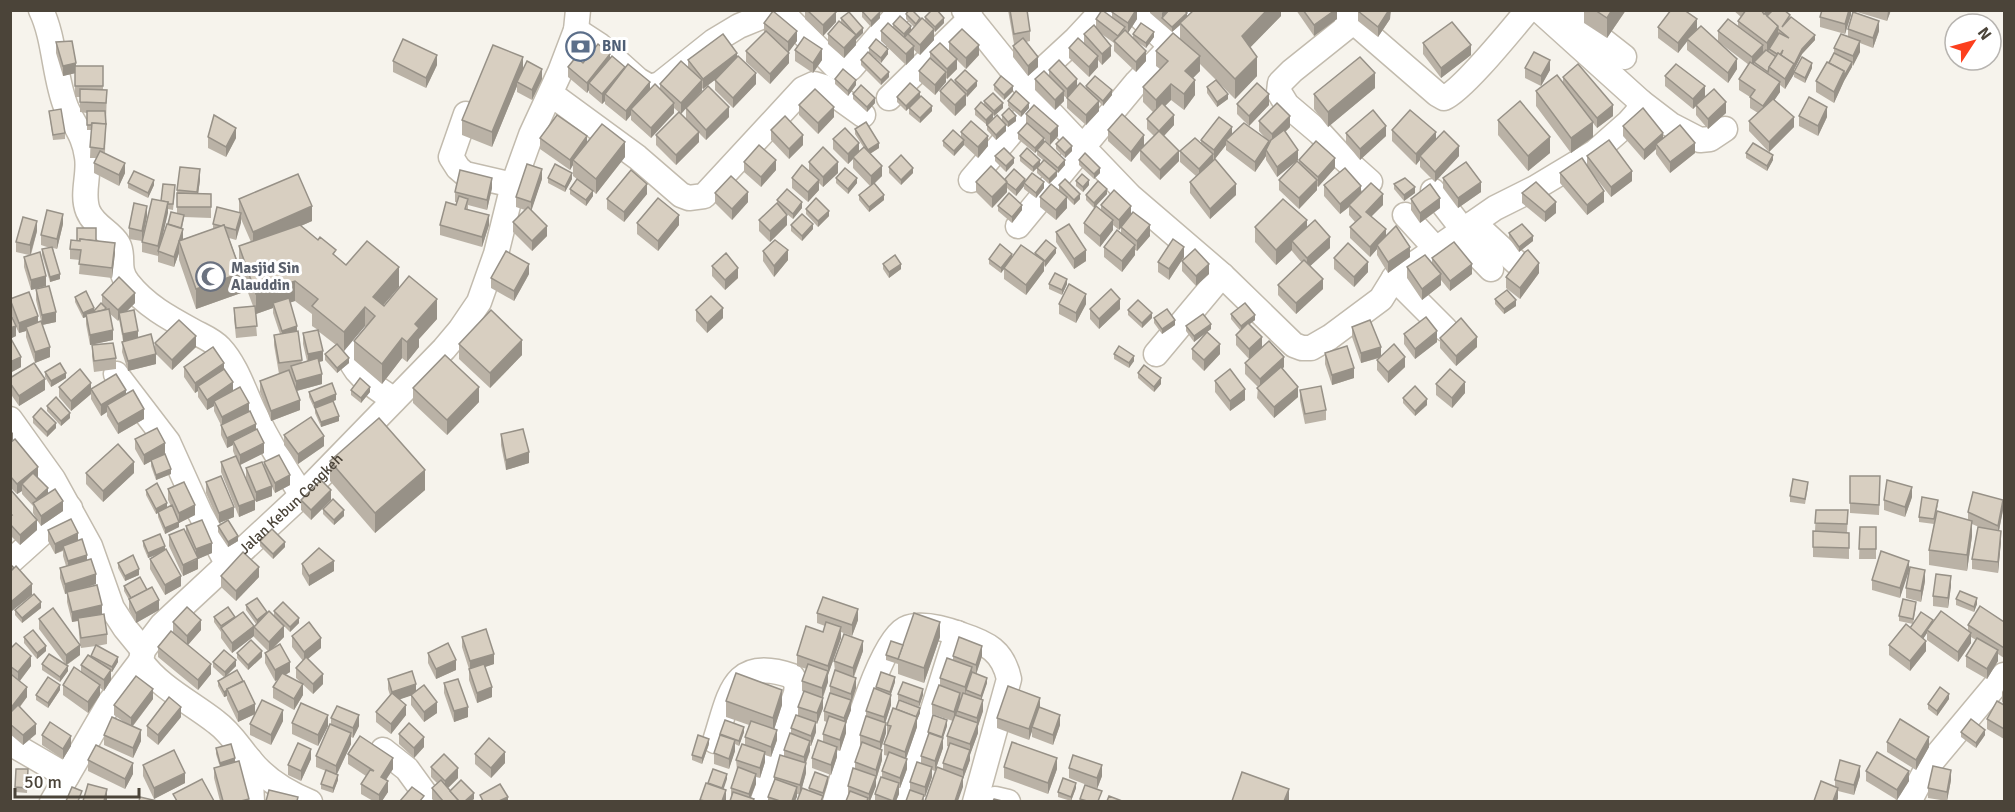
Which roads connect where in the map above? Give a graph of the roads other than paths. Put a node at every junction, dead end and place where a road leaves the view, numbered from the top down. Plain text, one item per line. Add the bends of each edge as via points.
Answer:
1 (41, 10) edge
2 (779, 10) edge
3 (901, 10) edge
4 (1103, 10) edge
5 (1134, 10) edge
6 (1206, 10) edge
7 (1528, 10) edge
8 (1539, 10) edge
9 (1564, 10) edge
10 (968, 14) edge
11 (1346, 17) edge
12 (577, 20) edge
13 (1172, 47) junction
14 (1624, 57) dead end
15 (1032, 93) junction
16 (551, 94) junction
17 (889, 98) dead end
18 (1641, 102) junction
19 (466, 114) edge
20 (863, 115) dead end
21 (1725, 129) dead end
22 (1083, 147) junction
23 (971, 180) dead end
24 (1370, 182) edge
25 (513, 185) junction
26 (1433, 191) edge
27 (1405, 215) dead end
28 (1018, 226) dead end
29 (1465, 230) junction
30 (1437, 250) junction
31 (1516, 262) edge
32 (1491, 269) dead end
33 (1222, 275) junction
34 (1394, 278) junction
35 (378, 322) edge
36 (1445, 329) dead end
37 (1156, 354) dead end
38 (116, 374) edge
39 (394, 400) junction
40 (10, 420) edge
41 (302, 495) junction
42 (70, 508) junction
43 (12, 556) edge
44 (227, 563) junction
45 (957, 633) junction
46 (142, 655) junction
47 (2004, 675) edge
48 (715, 741) edge
49 (10, 743) edge
50 (383, 750) edge
51 (1006, 751) edge
52 (250, 760) junction
53 (67, 776) junction
54 (52, 801) edge
55 (252, 801) edge
56 (310, 801) edge
57 (431, 801) edge
58 (759, 801) edge
59 (835, 801) edge
60 (904, 801) edge
61 (993, 801) edge
62 (1909, 801) edge

1 - 41 street via 67,109 83,136 88,159 88,213 120,247 121,271 135,292 155,310 220,348 279,461
2 - 3 street via 835,66 846,71
2 - 12 street via 739,26 660,84 650,87 599,45
4 - 15 street
5 - 13 street
6 - 13 street
7 - 11 street via 1465,81 1444,98
8 - 18 street
9 - 14 street
10 - 15 street
10 - 17 street
11 - 24 street via 1280,83 1279,92 1287,105
12 - 16 street, Jalan Kebun Cengkeh
13 - 22 street
15 - 22 street
15 - 23 street
16 - 20 street via 689,198 704,196 802,89 814,84 824,87
16 - 25 street, Jalan Kebun Cengkeh
18 - 21 street via 1700,140 1710,139
18 - 29 street via 1629,122 1595,152 1495,208
19 - 25 street via 451,157 458,168 465,174
22 - 28 street
22 - 33 street via 1130,196
25 - 39 street, Jalan Kebun Cengkeh via 479,302 460,330
26 - 29 street
27 - 30 street
29 - 30 street
29 - 31 street
29 - 32 street
30 - 34 street
33 - 34 street via 1282,335 1302,348 1311,348 1353,320 1380,299
33 - 37 street
34 - 36 street
35 - 39 street via 350,355 350,363
38 - 44 street via 168,442
39 - 41 street, Jalan Kebun Cengkeh
40 - 42 street
41 - 44 street, Jalan Kebun Cengkeh
42 - 43 street
42 - 46 street via 90,546 112,608
44 - 46 street, Jalan Kebun Cengkeh via 162,625
45 - 59 street via 920,626 906,628 894,637 872,683
45 - 60 street
45 - 61 street via 993,648 1009,679
46 - 52 street via 153,676 218,723
46 - 53 street, Jalan Kebun Cengkeh
47 - 62 street via 1928,766
48 - 58 street via 730,694 744,674 761,669 792,676 796,693
49 - 53 street
50 - 57 street via 407,769
51 - 61 street
52 - 55 street
52 - 56 street via 278,785
53 - 54 street, Jalan Kebun Cengkeh

